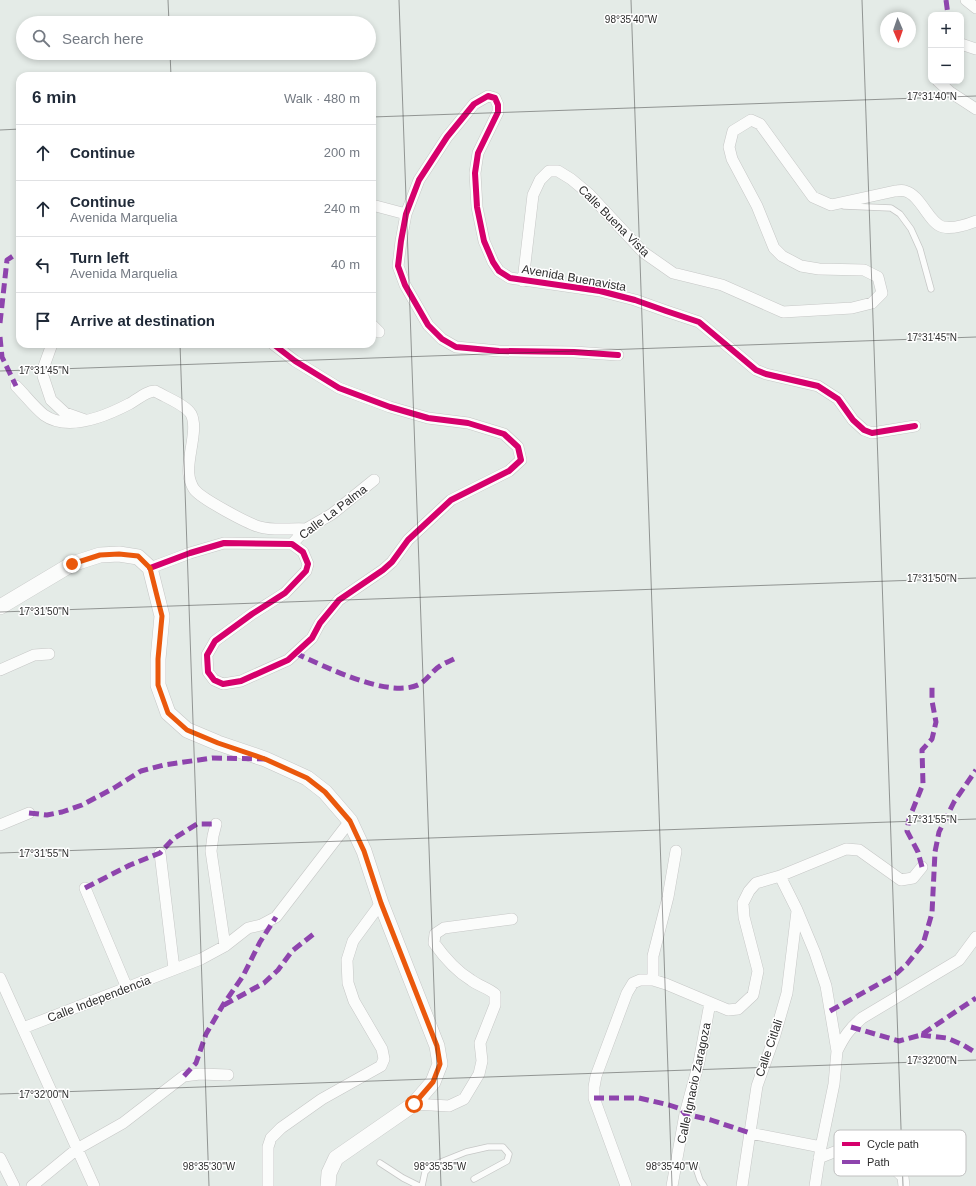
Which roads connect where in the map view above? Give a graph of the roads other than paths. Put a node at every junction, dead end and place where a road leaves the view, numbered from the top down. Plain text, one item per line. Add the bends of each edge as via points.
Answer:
1 (966, 0) edge
2 (976, 8) edge
3 (964, 45) edge
4 (976, 49) edge
5 (941, 84) edge
6 (976, 109) edge
7 (831, 205) junction
8 (376, 206) edge
9 (406, 214) junction
10 (976, 221) edge
11 (523, 281) junction
12 (931, 289) dead end
13 (51, 348) edge
14 (278, 348) edge
15 (618, 355) dead end
16 (16, 386) dead end
17 (86, 420) junction
18 (915, 426) dead end
19 (374, 480) dead end
20 (306, 529) junction
21 (292, 544) junction
22 (150, 568) junction
23 (0, 607) edge
24 (49, 654) dead end
25 (0, 670) edge
26 (29, 813) dead end
27 (350, 821) junction
28 (216, 824) dead end
29 (0, 825) edge
30 (676, 851) dead end
31 (160, 853) dead end
32 (922, 867) dead end
33 (780, 876) junction
34 (85, 888) dead end
35 (381, 903) junction
36 (797, 910) junction
37 (512, 919) dead end
38 (976, 937) edge
39 (225, 946) junction
40 (174, 969) junction
41 (0, 978) edge
42 (653, 980) junction
43 (127, 988) junction
44 (710, 1003) junction
45 (23, 1028) junction
46 (837, 1051) junction
47 (228, 1075) dead end
48 (414, 1104) junction
49 (750, 1133) junction
50 (834, 1149) edge
51 (77, 1150) junction
52 (820, 1152) junction
53 (0, 1158) edge
54 (380, 1163) dead end
55 (696, 1168) dead end
56 (902, 1176) edge
57 (474, 1179) dead end
58 (14, 1186) edge
59 (32, 1186) edge
60 (94, 1186) edge
61 (268, 1186) edge
62 (328, 1186) edge
63 (421, 1186) edge
64 (626, 1186) edge
65 (672, 1186) edge
66 (704, 1186) edge
67 (742, 1186) edge
68 (815, 1186) edge
69 (904, 1186) edge

1 - 2 street
3 - 4 street
5 - 6 street
7 - 10 street via 906,191 916,198 942,227 962,226
7 - 11 street, Calle Buena Vista via 813,197 760,124 751,120 733,131 729,147 732,159 758,206 774,248 782,256 801,266 864,270 878,277 882,294 872,303 852,308 784,312 722,285 673,273 643,252 589,194 571,179 558,172 549,171 540,180 534,195
7 - 12 lane via 891,208 900,214 911,229 920,249
8 - 9 street
9 - 11 street, Avenida Buenavista via 419,180 447,137 474,104 488,96 495,98 498,112 478,153 475,173 477,207 484,241 493,262 499,271 510,278
9 - 15 street via 398,266 405,285 428,325 442,339 456,346 499,351
11 - 18 street, Avenida Buenavista via 600,291 699,322 756,370 818,386 838,399 853,420 868,432
13 - 17 street via 43,376 51,400 65,413
14 - 21 street via 339,388 428,418 468,423 504,434 518,447 521,460 509,471 451,500 408,540 392,562 339,600 320,623 312,638 288,660 241,681 224,684 214,680 208,672 207,655 215,641 285,593 306,572 308,564 303,552
16 - 17 street via 44,415 56,421 74,423
17 - 20 street via 114,412 150,391 156,391 187,409 191,415 194,424 188,475 195,490 206,499 260,527
19 - 20 street, Calle La Palma via 332,514
20 - 21 street, Calle La Palma
21 - 22 street via 224,543
22 - 23 main road via 138,556 100,555 72,564
22 - 27 main road via 162,616 158,685 168,713 187,730 265,759 307,778 325,792
24 - 25 street via 34,655
26 - 29 street
27 - 35 main road via 364,851
27 - 39 street, Calle Independencia via 276,917 248,928
28 - 39 street via 211,851
30 - 42 street via 668,897 653,956
31 - 40 street
32 - 33 street via 913,878 901,880 859,850 846,849
33 - 36 street
33 - 44 street via 756,883 743,903 744,917 758,971 753,995 738,1009 728,1010
34 - 43 street
35 - 48 main road via 437,1046 440,1064 433,1082
35 - 61 street via 353,941 347,960 348,983 354,1002 382,1049 384,1059 381,1066 322,1099 271,1138 268,1147
36 - 46 street via 826,986
36 - 49 street, Calle Citlali via 787,993 757,1086
37 - 48 street via 444,928 435,934 434,943 445,958 471,980 495,994 496,1005 480,1043 482,1061 479,1074 464,1099 449,1106
38 - 46 street via 959,960 851,1027
39 - 40 street, Calle Independencia
40 - 43 street, Calle Independencia
41 - 45 street
42 - 44 street
42 - 64 street via 633,983 627,993 594,1087 594,1098
43 - 45 street, Calle Independencia
44 - 65 street, Calle Ignacio Zaragoza
45 - 51 street
46 - 52 street via 834,1084
47 - 51 street via 184,1076 123,1123
48 - 62 main road via 336,1158
49 - 52 street
49 - 67 street, Calle Citlali
50 - 52 street
51 - 59 street
51 - 60 street
52 - 68 street
53 - 58 street
54 - 63 lane
55 - 66 lane
56 - 69 street
57 - 63 lane via 507,1161 509,1154 503,1147 488,1147 466,1152 431,1166 425,1172

